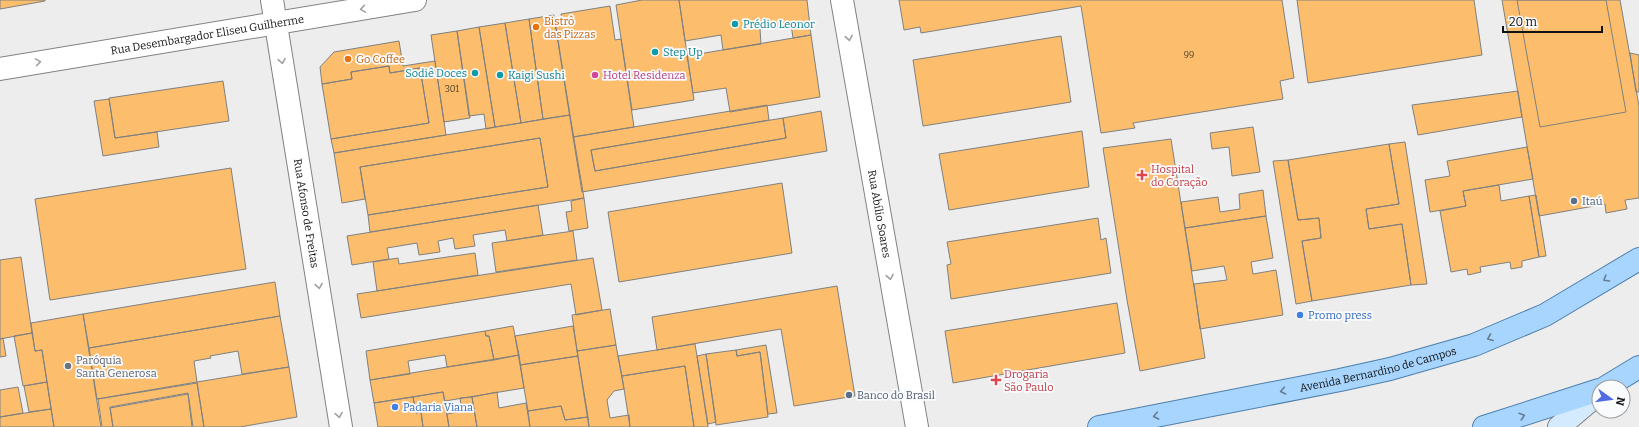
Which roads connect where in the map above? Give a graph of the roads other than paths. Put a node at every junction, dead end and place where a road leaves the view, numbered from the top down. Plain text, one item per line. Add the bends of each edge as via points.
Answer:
1 (272, 0) edge
2 (415, 0) edge
3 (842, 0) edge
4 (276, 23) junction
5 (0, 69) edge
6 (1639, 259) edge
7 (1639, 367) edge
8 (1619, 379) edge
9 (1591, 394) edge
10 (1591, 398) edge
11 (341, 427) edge
12 (917, 427) edge
13 (1099, 427) edge
14 (1484, 427) edge
15 (1560, 427) edge

1 - 4 street, Rua Afonso de Freitas
2 -> 4 street, Rua Desembargador Eliseu Guilherme
3 -> 12 street, Rua Abílio Soares
5 -> 4 street, Rua Desembargador Eliseu Guilherme
4 -> 11 street, Rua Afonso de Freitas
6 -> 13 main road, Avenida Bernardino de Campos via 1546,315 1474,345 1340,380
7 - 8 main road
14 -> 9 main road
10 - 15 main road

